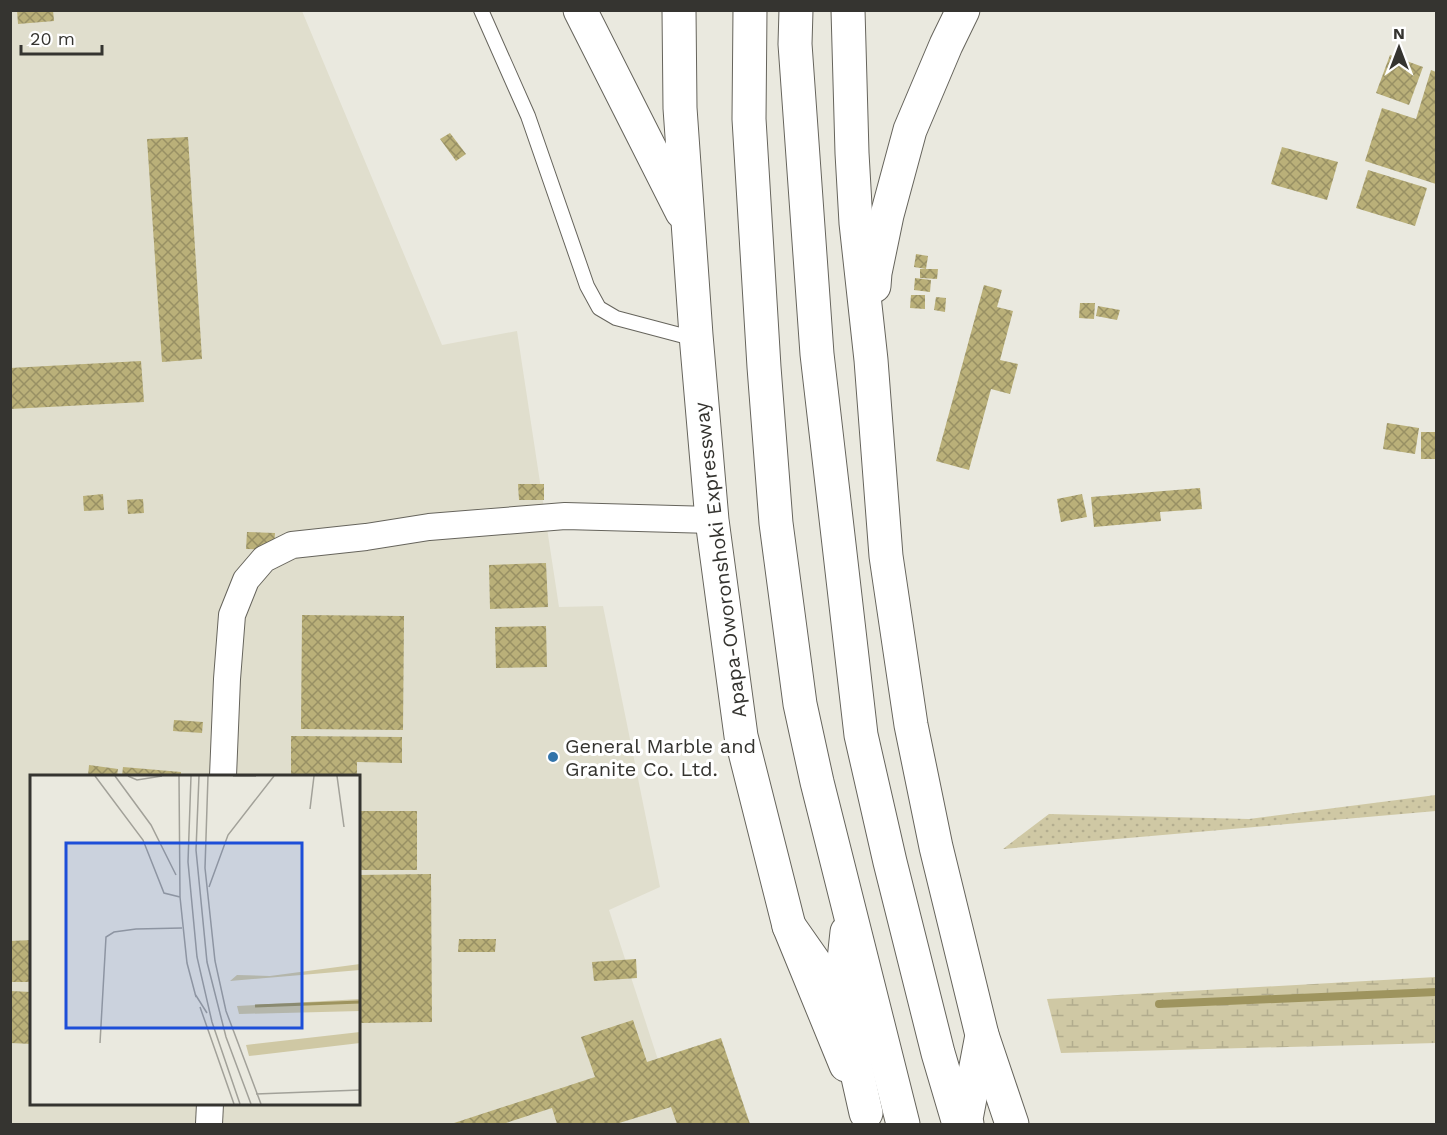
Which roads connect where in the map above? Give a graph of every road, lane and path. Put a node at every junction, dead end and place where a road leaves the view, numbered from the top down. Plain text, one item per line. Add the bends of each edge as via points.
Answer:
1 (482, 10) edge
2 (580, 10) edge
3 (679, 10) edge
4 (750, 10) edge
5 (796, 10) edge
6 (848, 10) edge
7 (963, 10) edge
8 (690, 227) junction
9 (696, 335) junction
10 (871, 360) junction
11 (712, 520) junction
12 (223, 775) edge
13 (849, 907) junction
14 (789, 926) junction
15 (840, 997) junction
16 (981, 1035) junction
17 (938, 1053) junction
18 (947, 1086) junction
19 (210, 1105) edge
20 (900, 1115) edge
21 (867, 1119) edge
22 (966, 1123) edge
23 (210, 1125) edge
24 (1012, 1125) edge

1 - 9 lane via 528,116 587,286 599,308 616,318 684,336
2 - 8 main road
3 - 8 main road, Apapa-Oworonshoki Expressway via 680,108
4 - 13 main road via 749,119 776,523 800,704
5 - 17 main road via 795,44 818,354 861,735
6 - 10 main road via 852,165
7 - 10 main road via 910,130 887,215 875,273
8 - 9 main road, Apapa-Oworonshoki Expressway
9 - 11 main road, Apapa-Oworonshoki Expressway
10 - 16 main road via 886,556 911,725
11 - 12 street via 565,516 429,527 292,545 264,559 246,580 232,615
11 - 14 main road, Apapa-Oworonshoki Expressway via 741,735
13 - 15 main road
13 - 20 main road
14 - 15 main road
14 - 21 main road, Apapa-Oworonshoki Expressway
15 - 20 main road
15 - 21 main road
16 - 22 main road
16 - 24 main road
17 - 18 main road
17 - 22 main road
18 - 20 main road
18 - 22 main road
19 - 23 street

